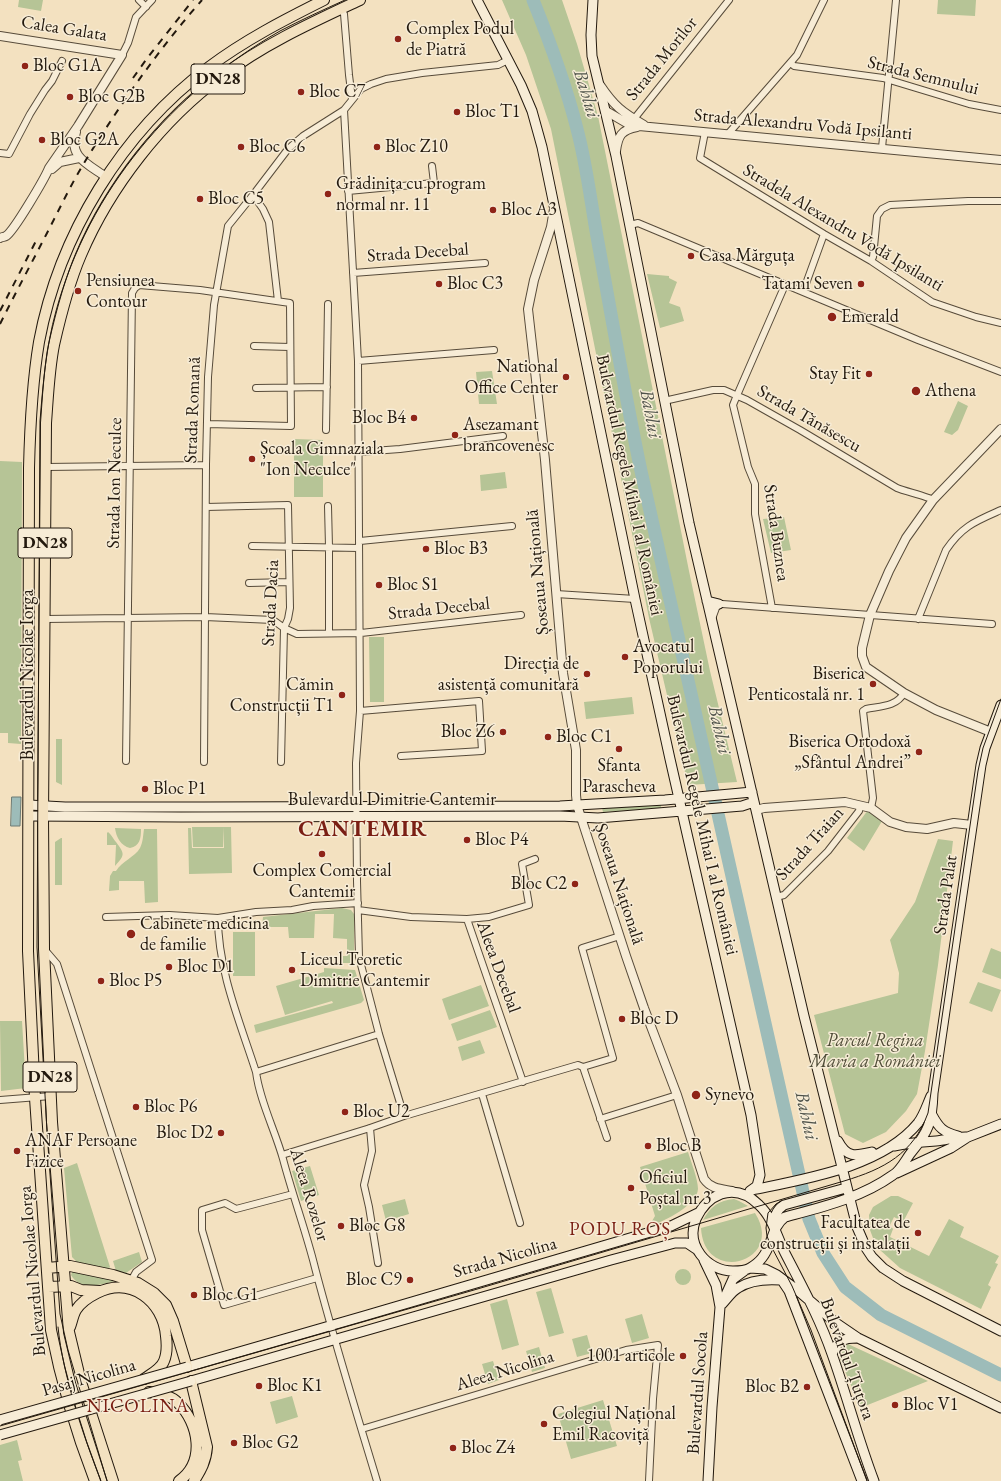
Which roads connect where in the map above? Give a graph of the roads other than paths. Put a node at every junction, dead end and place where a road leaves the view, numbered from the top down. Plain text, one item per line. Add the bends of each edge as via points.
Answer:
1 (139, 0) edge
2 (152, 0) edge
3 (324, 0) edge
4 (360, 0) edge
5 (477, 0) edge
6 (593, 0) edge
7 (729, 0) edge
8 (824, 0) edge
9 (896, 0) edge
10 (146, 7) junction
11 (341, 9) junction
12 (0, 36) edge
13 (122, 55) junction
14 (508, 60) junction
15 (62, 61) dead end
16 (791, 63) junction
17 (889, 79) junction
18 (598, 82) junction
19 (352, 99) junction
20 (344, 110) junction
21 (1001, 110) edge
22 (606, 111) junction
23 (634, 119) junction
24 (78, 126) junction
25 (639, 126) junction
26 (648, 127) junction
27 (705, 132) junction
28 (728, 134) junction
29 (882, 148) junction
30 (0, 152) edge
31 (616, 156) junction
32 (79, 158) junction
33 (1001, 160) edge
34 (432, 166) dead end
35 (106, 177) junction
36 (45, 178) junction
37 (348, 191) junction
38 (254, 195) junction
39 (1001, 201) edge
40 (555, 204) junction
41 (630, 225) junction
42 (824, 234) junction
43 (0, 238) edge
44 (871, 261) junction
45 (485, 263) dead end
46 (353, 273) junction
47 (785, 285) junction
48 (216, 291) junction
49 (803, 292) junction
50 (278, 301) junction
51 (328, 304) dead end
52 (1001, 323) edge
53 (254, 346) dead end
54 (290, 347) junction
55 (494, 350) dead end
56 (358, 361) junction
57 (1001, 372) edge
58 (291, 387) junction
59 (327, 387) junction
60 (256, 388) dead end
61 (737, 395) junction
62 (664, 401) junction
63 (207, 424) junction
64 (1001, 429) edge
65 (326, 430) dead end
66 (503, 436) dead end
67 (359, 452) junction
68 (206, 464) junction
69 (130, 465) junction
70 (46, 468) junction
71 (932, 500) junction
72 (328, 506) dead end
73 (206, 507) junction
74 (1001, 510) edge
75 (512, 526) dead end
76 (360, 544) junction
77 (252, 546) dead end
78 (289, 547) junction
79 (329, 547) junction
80 (289, 582) junction
81 (249, 583) dead end
82 (556, 594) junction
83 (635, 599) junction
84 (707, 601) junction
85 (719, 604) junction
86 (772, 608) junction
87 (521, 615) dead end
88 (870, 615) junction
89 (206, 617) junction
90 (128, 618) junction
91 (45, 619) junction
92 (918, 619) junction
93 (712, 620) junction
94 (992, 624) dead end
95 (284, 628) junction
96 (329, 632) junction
97 (361, 633) junction
98 (904, 692) junction
99 (1001, 705) edge
100 (360, 711) junction
101 (991, 732) junction
102 (401, 756) dead end
103 (126, 761) dead end
104 (204, 762) dead end
105 (281, 762) dead end
106 (752, 792) junction
107 (679, 798) junction
108 (29, 805) junction
109 (577, 805) junction
110 (44, 806) junction
111 (755, 806) junction
112 (860, 806) junction
113 (357, 807) junction
114 (870, 808) junction
115 (682, 811) junction
116 (29, 816) junction
117 (43, 817) junction
118 (357, 817) junction
119 (581, 817) junction
120 (972, 825) junction
121 (535, 859) dead end
122 (776, 897) junction
123 (358, 906) junction
124 (106, 917) dead end
125 (218, 918) junction
126 (467, 919) junction
127 (620, 936) junction
128 (44, 949) junction
129 (379, 1034) junction
130 (584, 1067) junction
131 (256, 1072) junction
132 (523, 1082) junction
133 (933, 1093) junction
134 (482, 1094) junction
135 (677, 1094) junction
136 (51, 1096) junction
137 (35, 1098) junction
138 (0, 1100) edge
139 (932, 1115) junction
140 (404, 1116) junction
141 (600, 1120) junction
142 (1001, 1124) edge
143 (370, 1128) junction
144 (832, 1130) junction
145 (964, 1137) junction
146 (607, 1138) dead end
147 (920, 1142) junction
148 (891, 1148) junction
149 (282, 1155) junction
150 (842, 1168) junction
151 (894, 1175) junction
152 (846, 1188) junction
153 (750, 1191) junction
154 (736, 1192) junction
155 (292, 1194) junction
156 (849, 1198) junction
157 (701, 1211) junction
158 (520, 1223) dead end
159 (774, 1228) junction
160 (696, 1248) junction
161 (704, 1260) junction
162 (378, 1263) dead end
163 (63, 1267) junction
164 (47, 1268) junction
165 (749, 1269) junction
166 (317, 1278) junction
167 (781, 1280) junction
168 (131, 1281) junction
169 (64, 1286) junction
170 (48, 1287) junction
171 (102, 1291) junction
172 (809, 1299) junction
173 (161, 1305) junction
174 (721, 1305) junction
175 (331, 1326) junction
176 (315, 1330) joint
177 (1001, 1331) edge
178 (69, 1332) junction
179 (858, 1338) junction
180 (336, 1340) junction
181 (319, 1345) joint
182 (832, 1354) junction
183 (187, 1367) junction
184 (144, 1379) junction
185 (191, 1381) junction
186 (149, 1392) junction
187 (1001, 1408) edge
188 (0, 1420) edge
189 (362, 1429) junction
190 (0, 1435) edge
191 (874, 1479) edge
192 (113, 1480) edge
193 (95, 1481) edge
194 (179, 1481) edge
195 (194, 1481) edge
196 (377, 1481) edge
197 (649, 1481) edge
198 (708, 1481) edge
199 (861, 1481) edge

1 - 10 street
2 - 10 street
3 - 35 main road, Bulevardul Nicolae Iorga / DN28 via 252,37 201,73 153,117
4 - 11 main road, Bulevardul Nicolae Iorga / DN28
5 - 14 main road, Șoseaua Națională
6 - 18 main road via 592,56
7 - 23 street, Strada Morilor
8 - 16 street
9 - 17 street
10 - 13 street via 136,17
11 - 19 street via 344,14
11 - 70 main road, Bulevardul Nicolae Iorga / DN28 via 280,39 221,76 169,123 121,181 81,254 61,314 49,376
12 - 13 street, Calea Galata
13 - 24 street
14 - 19 street via 498,65 386,79 371,84
14 - 40 main road, Șoseaua Națională via 532,111
15 - 30 street via 9,154
16 - 17 street, Strada Semnului via 794,66
16 - 28 street
17 - 21 street, Strada Semnului via 969,104
17 - 29 street
18 - 22 main road
18 - 23 street via 611,101
19 - 20 street
20 - 37 street, Strada Decebal
20 - 38 street, Strada Romană via 288,149
22 - 25 street, Strada Alexandru Vodă Ipsilanti via 630,125
22 - 31 main road
23 - 26 street
24 - 32 street via 74,146
24 - 36 street
25 - 26 street, Strada Alexandru Vodă Ipsilanti
25 - 31 street via 622,134 618,140
26 - 27 street, Strada Alexandru Vodă Ipsilanti
27 - 28 street, Strada Alexandru Vodă Ipsilanti
27 - 42 street, Stradela Alexandru Vodă Ipsilanti via 700,158
28 - 29 street, Strada Alexandru Vodă Ipsilanti
29 - 33 street, Strada Alexandru Vodă Ipsilanti
31 - 41 main road
32 - 35 street
32 - 36 street via 60,162
34 - 37 street via 434,184
35 - 108 main road, Bulevardul Nicolae Iorga / DN28 via 79,224 58,274 48,304 34,378 29,468
36 - 43 street via 6,236
37 - 46 street, Strada Decebal
38 - 48 street, Strada Romană via 228,226
38 - 50 street via 268,222
39 - 44 street via 890,205 882,209 877,216
40 - 82 street, Șoseaua Națională via 528,309 545,460
40 - 83 main road, Bulevardul Regele Mihai I al României
41 - 47 street via 638,223
41 - 62 main road
42 - 44 street, Stradela Alexandru Vodă Ipsilanti
42 - 49 street
44 - 52 street, Stradela Alexandru Vodă Ipsilanti via 932,302
45 - 46 street, Strada Decebal
46 - 56 street, Strada Decebal
47 - 49 street
47 - 61 street, Strada Buznea
48 - 50 street
48 - 63 street, Strada Romană via 211,335
48 - 69 street, Strada Ion Neculce via 143,285 133,290
49 - 57 street
50 - 54 street via 290,303
51 - 59 street
53 - 54 street
54 - 58 street
55 - 56 street
56 - 67 street, Strada Decebal
58 - 59 street
58 - 60 street
58 - 63 street via 291,426
59 - 65 street
61 - 62 street, Strada Tănăsescu via 724,390 713,390
61 - 71 street, Strada Tănăsescu via 897,488 930,497
61 - 86 street, Strada Buznea via 734,405 748,468 755,484 756,514
62 - 84 main road
63 - 68 street, Strada Romană
64 - 71 street
66 - 67 street
67 - 76 street, Strada Decebal
68 - 69 street
68 - 73 street, Strada Romană
69 - 70 street
69 - 90 street, Strada Ion Neculce
70 - 91 main road, Bulevardul Nicolae Iorga / DN28
71 - 88 street via 900,549
72 - 79 street
73 - 78 street, Strada Dacia via 288,505
73 - 89 street, Strada Romană
74 - 92 street via 971,524 946,550
75 - 76 street
76 - 79 street
76 - 97 street, Strada Decebal
77 - 78 street
78 - 79 street
78 - 80 street, Strada Dacia
79 - 96 street
80 - 81 street
80 - 95 street, Strada Dacia via 290,608
82 - 83 street
82 - 109 street, Șoseaua Națională via 564,679 576,750
83 - 107 main road, Bulevardul Regele Mihai I al României
84 - 85 main road
84 - 93 main road
85 - 86 street
85 - 93 street
86 - 88 street
87 - 97 street, Strada Decebal
88 - 92 street
88 - 98 street via 862,648 866,667
89 - 90 street
89 - 95 street via 273,620
89 - 104 street, Strada Romană
90 - 91 street
90 - 103 street, Strada Ion Neculce
91 - 110 main road, Bulevardul Nicolae Iorga / DN28
92 - 94 street
93 - 106 main road
95 - 96 street via 297,634
95 - 105 street, Strada Dacia
96 - 97 street
97 - 100 street, Strada Decebal
98 - 101 street via 936,710
98 - 114 street, Strada Traian via 900,700 893,704 863,711 873,798
99 - 101 main road, Strada Palat
100 - 102 street via 479,701 482,751
100 - 113 street, Strada Decebal via 356,763
101 - 120 main road, Strada Palat via 981,765
106 - 107 main road, Bulevardul Dimitrie Cantemir
106 - 111 main road
107 - 109 main road, Bulevardul Dimitrie Cantemir
107 - 115 main road, Bulevardul Regele Mihai I al României
108 - 110 main road, Bulevardul Dimitrie Cantemir
108 - 116 main road, Bulevardul Nicolae Iorga / DN28
109 - 113 main road, Bulevardul Dimitrie Cantemir
109 - 119 street, Șoseaua Națională
110 - 113 main road, Bulevardul Dimitrie Cantemir
110 - 117 main road, Bulevardul Nicolae Iorga / DN28
111 - 112 street via 764,808 845,802
111 - 115 main road, Bulevardul Dimitrie Cantemir
111 - 122 main road
112 - 114 street
112 - 122 street, Strada Traian via 859,811 828,851 784,895
113 - 118 street, Strada Decebal
114 - 120 street via 890,822 906,827 927,829 954,823
115 - 119 main road, Bulevardul Dimitrie Cantemir via 598,818
115 - 153 main road, Bulevardul Regele Mihai I al României via 756,1140 760,1175 757,1186
116 - 117 main road, Bulevardul Dimitrie Cantemir
116 - 137 main road, Bulevardul Nicolae Iorga / DN28 via 28,951
117 - 118 main road, Bulevardul Dimitrie Cantemir
117 - 128 main road, Bulevardul Nicolae Iorga / DN28
118 - 119 main road, Bulevardul Dimitrie Cantemir
118 - 123 street
119 - 127 street, Șoseaua Națională
120 - 133 main road, Strada Palat
121 - 126 street via 522,864 529,905 489,917
122 - 144 main road
123 - 125 street, Aleea Decebal via 313,906
123 - 126 street, Aleea Decebal via 410,917
123 - 129 street via 361,965
124 - 125 street, Aleea Decebal via 169,915
125 - 131 street, Aleea Rozelor via 223,968
126 - 132 street, Aleea Decebal
127 - 130 street via 582,948 613,1058
127 - 135 street, Șoseaua Națională
128 - 136 main road, Bulevardul Nicolae Iorga / DN28
128 - 168 street via 57,964 152,1260 136,1272
129 - 131 street
129 - 140 street
130 - 132 street via 578,1065
130 - 141 street
131 - 149 street, Aleea Rozelor via 258,1086
132 - 134 street
133 - 139 main road, Strada Palat
133 - 148 main road, Strada Palat via 919,1122
134 - 140 street
134 - 158 street
135 - 141 street
135 - 154 street, Șoseaua Națională via 704,1179 715,1188
136 - 137 street
136 - 163 main road, Bulevardul Nicolae Iorga / DN28
137 - 138 street
137 - 164 main road, Bulevardul Nicolae Iorga / DN28
139 - 145 main road via 943,1130
139 - 147 main road, Strada Palat
140 - 143 street
141 - 146 street
142 - 145 main road
143 - 149 street
143 - 162 street via 372,1151 364,1185
144 - 148 main road via 845,1152 850,1154 860,1155
144 - 150 main road
145 - 147 main road
145 - 151 main road via 951,1148
147 - 148 main road
147 - 151 main road, Strada Palat
148 - 150 main road, Strada Palat
149 - 155 street, Aleea Rozelor
150 - 152 main road
150 - 153 main road
151 - 156 main road, Strada Palat
152 - 156 main road
152 - 159 main road via 784,1205 774,1218
153 - 154 main road
154 - 157 main road via 726,1192 712,1199
154 - 159 main road via 759,1205
155 - 166 street, Aleea Rozelor
155 - 166 street via 236,1209 225,1203 202,1210 202,1230 224,1305
156 - 159 main road via 785,1217
156 - 177 main road via 861,1238 872,1257 883,1268 903,1281
157 - 160 main road via 693,1229
157 - 175 main road, Strada Nicolina via 671,1226
159 - 165 main road via 762,1260
159 - 172 main road, Bulevardul Țuțora
160 - 161 main road
160 - 180 main road, Strada Nicolina via 687,1243 675,1243
161 - 165 main road via 726,1271
161 - 174 main road, Bulevardul Socola via 716,1285
163 - 164 main road
163 - 168 main road via 113,1274
163 - 169 main road, Bulevardul Nicolae Iorga
164 - 170 main road, Bulevardul Nicolae Iorga
165 - 167 main road via 765,1269
165 - 174 main road, Bulevardul Socola via 733,1279
166 - 175 street, Aleea Rozelor
167 - 172 main road
167 - 174 main road via 767,1279 737,1288
167 - 199 main road, Bulevardul Țuțora via 789,1291
168 - 173 main road via 154,1292
169 - 170 main road
169 - 171 main road
169 - 178 main road, Bulevardul Nicolae Iorga
170 - 193 main road, Bulevardul Nicolae Iorga via 57,1358
171 - 173 main road via 121,1288 136,1291
171 - 178 main road via 79,1306
172 - 179 main road
172 - 182 main road, Bulevardul Țuțora
173 - 183 main road via 173,1321
173 - 184 main road via 166,1327 166,1354 158,1369
174 - 198 main road, Bulevardul Socola
175 - 176 main road, Strada Nicolina
175 - 180 street, Aleea Rozelor
176 - 183 main road, Pasaj Nicolina
178 - 192 main road, Bulevardul Nicolae Iorga via 79,1375
179 - 182 main road via 848,1338 839,1342
179 - 187 main road
180 - 181 main road, Strada Nicolina
180 - 189 street, Aleea Rozelor
181 - 185 main road, Pasaj Nicolina
182 - 191 main road, Bulevardul Țuțora
183 - 184 main road, Pasaj Nicolina, bridge
184 - 188 main road, Pasaj Nicolina, bridge
185 - 186 main road, Pasaj Nicolina, bridge
185 - 195 main road via 207,1447 201,1470
186 - 190 main road, Pasaj Nicolina, bridge
186 - 194 main road via 168,1396 178,1402 193,1425 197,1452 193,1465
189 - 196 street, Aleea Rozelor
189 - 197 street, Aleea Nicolina via 626,1350 658,1345
191 - 199 street

